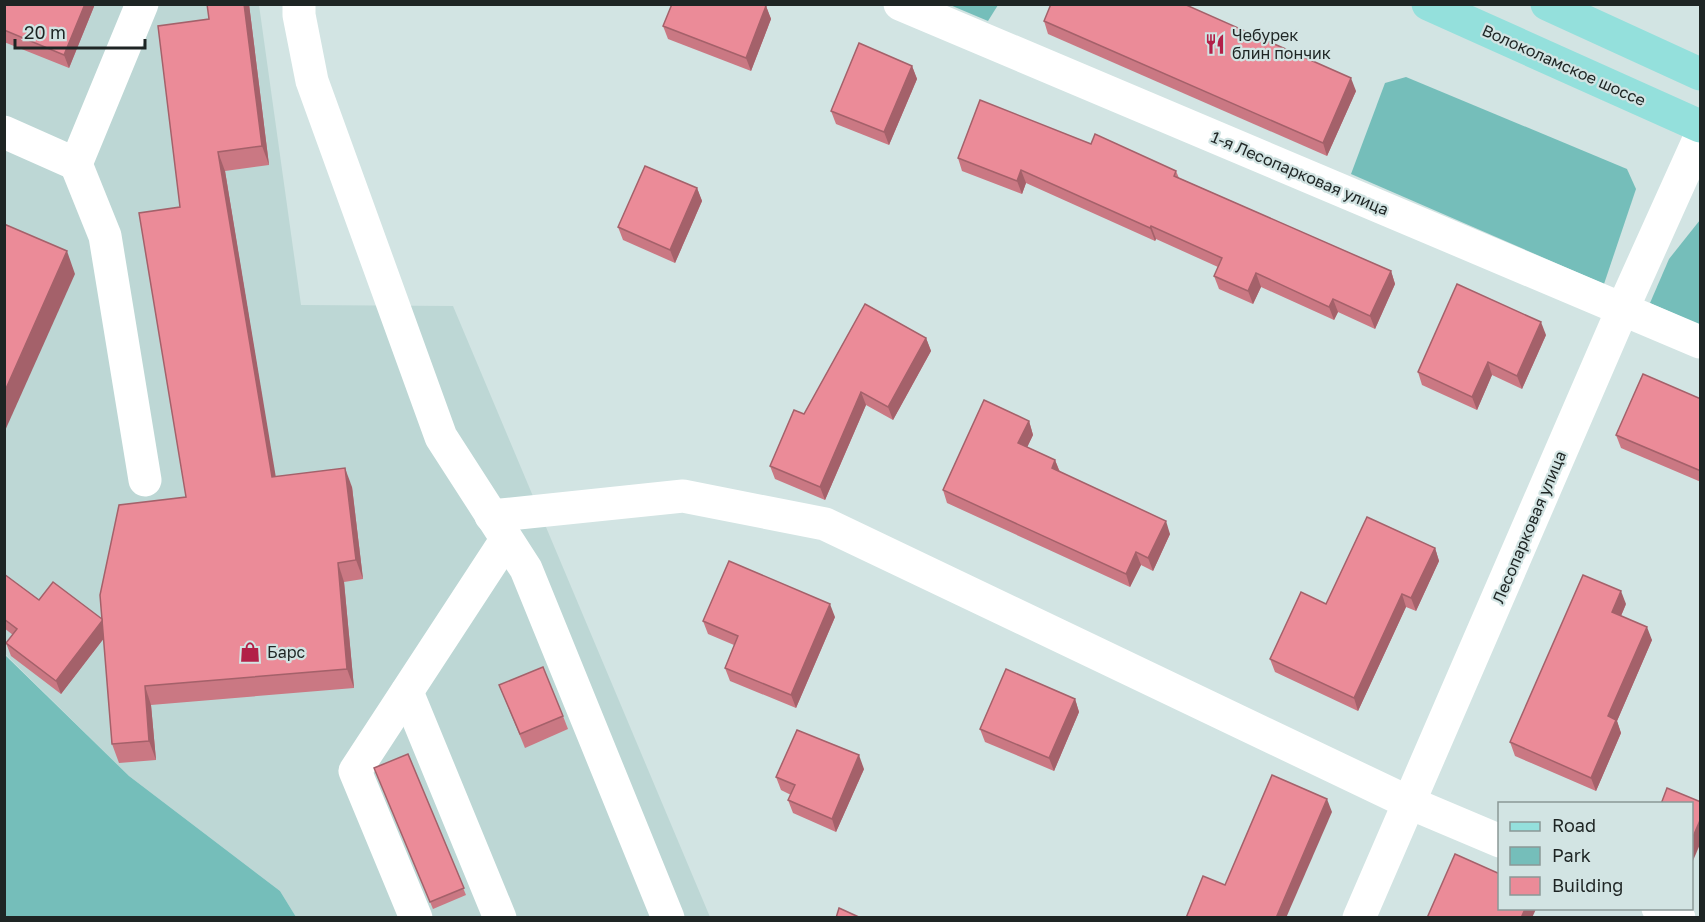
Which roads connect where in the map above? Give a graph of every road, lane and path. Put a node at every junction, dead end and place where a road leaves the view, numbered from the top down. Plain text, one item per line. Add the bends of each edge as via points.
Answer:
1 (142, 4) edge
2 (299, 4) edge
3 (900, 4) edge
4 (1428, 4) edge
5 (1547, 4) edge
6 (1701, 74) edge
7 (1701, 126) edge
8 (4, 132) edge
9 (1701, 137) edge
10 (76, 164) junction
11 (1623, 308) junction
12 (1701, 342) edge
13 (145, 480) dead end
14 (499, 528) junction
15 (407, 692) junction
16 (1410, 803) junction
17 (1498, 840) edge
18 (1660, 910) edge
19 (657, 914) edge
20 (416, 918) edge
21 (500, 918) edge
22 (1359, 918) edge
23 (1679, 918) edge

1 - 10 street
2 - 14 street via 312,81 441,437
3 - 11 street, 1-я Лесопарковая улица
4 - 7 main road, Волоколамское шоссе
5 - 6 main road
8 - 10 street
9 - 11 street, Лесопарковая улица
10 - 13 street via 105,236
11 - 12 street, 1-я Лесопарковая улица
11 - 16 street, Лесопарковая улица
14 - 15 street
14 - 16 street via 683,496 825,524
14 - 19 street via 526,569
15 - 20 street via 355,771
15 - 21 street
16 - 17 street
16 - 22 street, Лесопарковая улица
18 - 23 street

